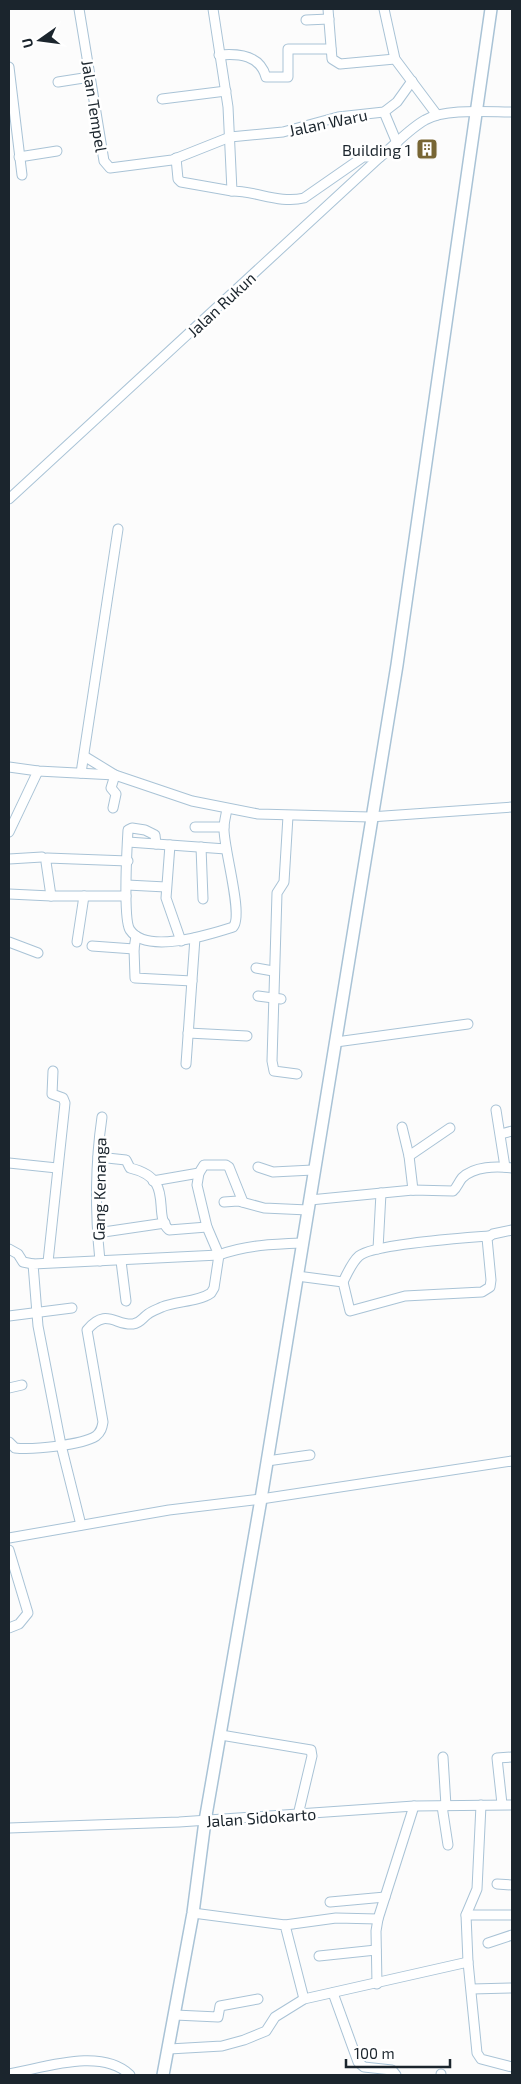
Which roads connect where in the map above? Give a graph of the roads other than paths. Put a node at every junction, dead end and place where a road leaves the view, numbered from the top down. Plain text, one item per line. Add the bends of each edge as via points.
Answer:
1 (79, 9) edge
2 (213, 9) edge
3 (328, 9) edge
4 (384, 9) edge
5 (491, 9) edge
6 (329, 19) junction
7 (306, 20) dead end
8 (331, 49) junction
9 (219, 54) junction
10 (394, 59) junction
11 (9, 67) edge
12 (90, 77) junction
13 (412, 81) junction
14 (58, 82) dead end
15 (226, 92) junction
16 (162, 99) dead end
17 (384, 112) junction
18 (478, 112) junction
19 (512, 112) edge
20 (437, 115) junction
21 (230, 137) junction
22 (397, 143) junction
23 (58, 151) dead end
24 (380, 156) junction
25 (19, 157) junction
26 (176, 158) junction
27 (22, 175) dead end
28 (232, 191) junction
29 (9, 499) edge
30 (118, 529) dead end
31 (84, 756) junction
32 (9, 766) edge
33 (38, 771) junction
34 (81, 773) junction
35 (114, 774) junction
36 (512, 807) edge
37 (113, 808) dead end
38 (227, 809) junction
39 (288, 816) junction
40 (370, 817) junction
41 (195, 826) dead end
42 (224, 827) junction
43 (9, 832) edge
44 (128, 842) junction
45 (156, 844) junction
46 (170, 845) junction
47 (201, 847) junction
48 (226, 849) junction
49 (42, 857) dead end
50 (9, 859) edge
51 (128, 862) junction
52 (127, 885) junction
53 (166, 887) junction
54 (9, 894) edge
55 (51, 896) junction
56 (84, 896) junction
57 (126, 896) junction
58 (203, 899) dead end
59 (136, 936) junction
60 (195, 938) junction
61 (182, 941) junction
62 (9, 942) edge
63 (77, 942) dead end
64 (92, 946) dead end
65 (134, 949) junction
66 (38, 953) dead end
67 (256, 968) dead end
68 (273, 971) junction
69 (192, 981) junction
70 (258, 996) dead end
71 (277, 999) junction
72 (468, 1024) dead end
73 (188, 1033) junction
74 (246, 1036) dead end
75 (336, 1042) junction
76 (186, 1064) dead end
77 (54, 1071) dead end
78 (297, 1074) dead end
79 (496, 1110) dead end
80 (102, 1117) dead end
81 (402, 1127) dead end
82 (450, 1128) dead end
83 (512, 1131) edge
84 (501, 1134) junction
85 (410, 1156) junction
86 (98, 1157) junction
87 (9, 1163) edge
88 (258, 1167) dead end
89 (57, 1168) junction
90 (509, 1168) edge
91 (314, 1170) junction
92 (198, 1173) junction
93 (153, 1181) junction
94 (413, 1190) junction
95 (381, 1193) junction
96 (224, 1202) dead end
97 (242, 1202) junction
98 (309, 1205) junction
99 (165, 1223) junction
100 (207, 1227) junction
101 (512, 1230) edge
102 (97, 1232) junction
103 (488, 1236) junction
104 (302, 1242) junction
105 (9, 1249) edge
106 (378, 1249) junction
107 (219, 1255) junction
108 (100, 1261) junction
109 (121, 1261) junction
110 (48, 1262) junction
111 (33, 1264) junction
112 (297, 1276) junction
113 (342, 1282) junction
114 (126, 1301) dead end
115 (72, 1308) dead end
116 (36, 1313) junction
117 (9, 1316) edge
118 (22, 1385) dead end
119 (9, 1388) edge
120 (9, 1442) edge
121 (61, 1445) junction
122 (310, 1455) dead end
123 (267, 1460) junction
124 (512, 1461) edge
125 (261, 1500) junction
126 (81, 1526) junction
127 (9, 1538) edge
128 (9, 1550) edge
129 (12, 1569) edge
130 (9, 1628) edge
131 (221, 1735) junction
132 (443, 1757) dead end
133 (512, 1757) edge
134 (502, 1804) junction
135 (481, 1805) junction
136 (512, 1805) edge
137 (414, 1806) junction
138 (444, 1806) junction
139 (298, 1815) junction
140 (205, 1820) junction
141 (9, 1828) edge
142 (448, 1845) dead end
143 (497, 1884) dead end
144 (512, 1885) edge
145 (385, 1897) junction
146 (330, 1902) dead end
147 (192, 1913) junction
148 (466, 1914) junction
149 (512, 1915) edge
150 (378, 1919) junction
151 (285, 1925) junction
152 (512, 1935) edge
153 (488, 1942) dead end
154 (376, 1950) junction
155 (319, 1956) dead end
156 (468, 1962) junction
157 (376, 1984) junction
158 (512, 1988) edge
159 (472, 1989) junction
160 (334, 1993) junction
161 (258, 1999) dead end
162 (304, 1999) junction
163 (175, 2015) junction
164 (169, 2049) junction
165 (512, 2067) edge
166 (9, 2074) edge
167 (130, 2075) edge
168 (163, 2075) edge
169 (396, 2075) edge

1 - 12 street, Jalan Tempel
2 - 9 street
3 - 6 street
4 - 10 street
5 - 18 main road
6 - 7 street
6 - 8 street
8 - 9 street via 288,49 288,77 266,77 258,62 243,55
8 - 10 street via 332,59 340,64
9 - 15 street
10 - 13 street
11 - 25 street
12 - 14 street
12 - 26 street, Jalan Tempel via 106,165 116,168
13 - 17 street, Jalan Waru via 397,102
13 - 20 street
15 - 16 street
15 - 21 street
17 - 21 street, Jalan Waru via 338,117 283,132
17 - 22 street
18 - 19 street
18 - 20 street
18 - 40 main road via 397,665
20 - 22 street, Jalan Rukun via 419,123
21 - 26 street, Jalan Tempel
21 - 28 street
22 - 24 street, Jalan Rukun
23 - 25 street
24 - 28 street via 363,157 304,198 292,201
24 - 29 street, Jalan Rukun
25 - 27 street
26 - 28 street via 180,182
30 - 31 street
31 - 34 street
31 - 35 street
32 - 33 street
33 - 34 street
33 - 43 street
34 - 35 street
35 - 37 street via 111,788 116,794
35 - 38 street via 192,801
36 - 40 street
38 - 39 street
38 - 42 street
39 - 40 street
39 - 68 street via 284,882 277,893
40 - 75 main road
41 - 42 street
42 - 48 street
44 - 45 street
44 - 45 street via 128,830 132,828 151,832 155,835
44 - 51 street
45 - 46 street
46 - 47 street
46 - 53 street
47 - 48 street
47 - 58 street
48 - 60 street via 236,925
49 - 50 street
51 - 52 street
51 - 55 street via 47,858
52 - 53 street
52 - 57 street
53 - 61 street via 166,903
54 - 55 street
55 - 56 street
56 - 57 street
56 - 63 street
57 - 59 street via 128,925
59 - 61 street via 156,941
59 - 65 street
60 - 61 street
60 - 69 street
62 - 66 street
64 - 65 street
65 - 69 street via 135,978
67 - 68 street
68 - 71 street
69 - 73 street
70 - 71 street
71 - 78 street via 273,1070
72 - 75 street
73 - 74 street
73 - 76 street
75 - 91 main road
77 - 89 street via 52,1094 63,1098 64,1103
79 - 84 street
80 - 86 street, Gang Kenanga
81 - 85 street
82 - 85 street
83 - 84 street
84 - 90 street
85 - 94 street
86 - 93 street via 126,1160 130,1168 144,1172
86 - 102 street, Gang Kenanga
87 - 89 street
88 - 91 street via 273,1172
89 - 110 street
90 - 94 street via 474,1170 453,1191
91 - 98 main road
92 - 93 street
92 - 97 street via 204,1165 228,1166
92 - 100 street via 197,1185
93 - 99 street via 158,1189
94 - 95 street
95 - 98 street
95 - 106 street
96 - 97 street
97 - 98 street via 264,1208
98 - 104 main road
99 - 100 street via 169,1230
99 - 102 street
100 - 107 street
101 - 103 street
102 - 108 street, Gang Kenanga
103 - 106 street
103 - 113 street via 492,1280 487,1290 405,1296 350,1311
104 - 107 street via 234,1249
104 - 112 main road
105 - 111 street via 23,1262
106 - 113 street via 357,1258
107 - 109 street
107 - 121 street via 214,1288 208,1295 164,1306 136,1323 106,1318 86,1330 102,1430 96,1436
108 - 109 street
108 - 110 street
109 - 114 street
110 - 111 street
111 - 116 street
112 - 113 street
112 - 123 main road
115 - 116 street
116 - 117 street
116 - 121 street
118 - 119 street
120 - 121 street via 13,1448 27,1450
121 - 126 street
122 - 123 street
123 - 125 main road
124 - 125 street
125 - 126 street via 169,1510
125 - 131 main road
126 - 127 street
128 - 129 street
129 - 130 street via 28,1613 19,1624
131 - 139 street via 311,1750
131 - 140 main road
132 - 138 street
133 - 134 street via 497,1758
134 - 135 street, Jalan Sidokarto
134 - 136 street, Jalan Sidokarto
135 - 138 street, Jalan Sidokarto
135 - 148 street via 477,1889
137 - 138 street, Jalan Sidokarto
137 - 139 street, Jalan Sidokarto
137 - 145 street
138 - 142 street
139 - 140 street, Jalan Sidokarto
140 - 141 street, Jalan Sidokarto
140 - 147 main road
143 - 144 street
145 - 146 street
145 - 150 street
147 - 151 street
147 - 163 main road
148 - 149 street
148 - 156 street
150 - 151 street via 336,1918
150 - 154 street
151 - 162 street
152 - 153 street
154 - 155 street
154 - 157 street
156 - 157 street
156 - 159 street
157 - 160 street
158 - 159 street
159 - 165 street via 478,2057
160 - 162 street
160 - 169 street via 358,2062 364,2067 392,2070
161 - 163 street via 220,2006 218,2017
162 - 164 street via 275,2017 262,2034 222,2046
163 - 164 main road
164 - 168 main road
166 - 167 street via 86,2060 118,2066

